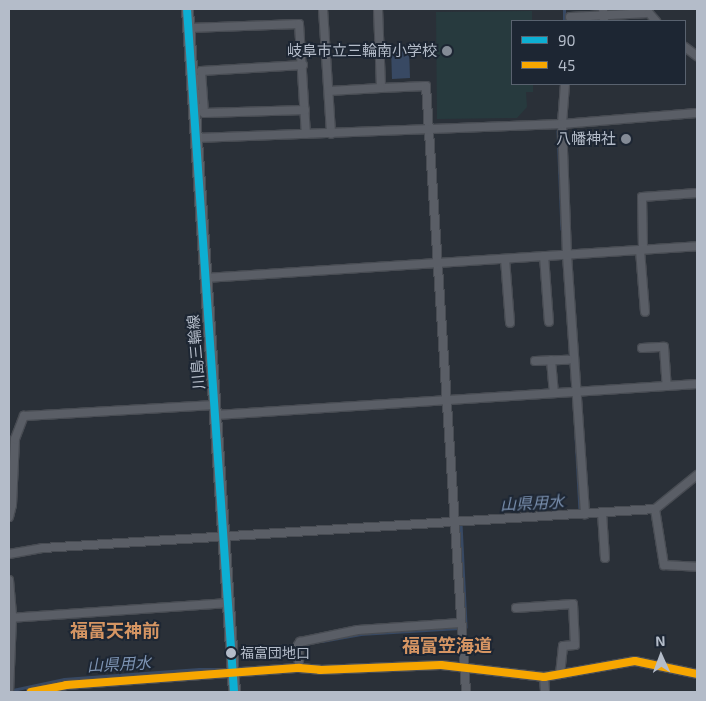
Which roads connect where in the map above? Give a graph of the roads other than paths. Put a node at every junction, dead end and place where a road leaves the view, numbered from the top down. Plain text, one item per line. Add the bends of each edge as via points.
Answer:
1 (187, 9) edge
2 (324, 9) edge
3 (378, 9) edge
4 (570, 9) edge
5 (649, 11) edge
6 (604, 15) edge
7 (570, 19) edge
8 (189, 28) junction
9 (686, 48) edge
10 (697, 56) edge
11 (303, 66) junction
12 (565, 85) edge
13 (381, 88) junction
14 (329, 91) junction
15 (305, 110) junction
16 (697, 113) edge
17 (562, 124) junction
18 (428, 130) junction
19 (306, 134) junction
20 (331, 134) junction
21 (196, 138) junction
22 (697, 193) edge
23 (697, 246) edge
24 (642, 250) junction
25 (567, 255) junction
26 (544, 256) junction
27 (505, 258) junction
28 (438, 263) junction
29 (205, 278) junction
30 (645, 312) dead end
31 (549, 322) dead end
32 (510, 323) dead end
33 (642, 348) dead end
34 (551, 360) junction
35 (568, 360) dead end
36 (534, 362) dead end
37 (697, 384) edge
38 (668, 386) junction
39 (576, 392) junction
40 (554, 394) junction
41 (448, 401) junction
42 (215, 410) junction
43 (697, 474) edge
44 (655, 509) junction
45 (602, 513) junction
46 (585, 514) junction
47 (9, 517) edge
48 (455, 522) junction
49 (225, 536) junction
50 (9, 554) edge
51 (605, 558) dead end
52 (697, 567) edge
53 (9, 580) edge
54 (228, 603) junction
55 (516, 608) dead end
56 (10, 618) edge
57 (462, 623) junction
58 (465, 667) junction
59 (299, 668) junction
60 (232, 672) junction
61 (560, 674) junction
62 (697, 674) edge
63 (544, 677) junction
64 (106, 682) junction
65 (9, 692) edge
66 (31, 692) edge
67 (106, 692) edge
68 (234, 692) edge
69 (466, 692) edge
70 (545, 692) edge

1 - 8 main road, 川島三輪線
2 - 14 street
3 - 13 street
4 - 7 street
5 - 6 street
6 - 7 street
8 - 11 street via 299,24
8 - 21 main road, 川島三輪線
9 - 10 street
11 - 15 street
11 - 15 street via 201,71 204,113
12 - 17 street
13 - 14 street
13 - 18 street via 426,86
14 - 20 street
15 - 19 street
16 - 17 street
17 - 18 street
17 - 25 street
18 - 20 street
18 - 28 street
19 - 20 street
19 - 21 street
21 - 29 main road, 川島三輪線
22 - 24 street via 642,197
23 - 24 street
24 - 25 street
24 - 30 street
25 - 26 street
25 - 39 street
26 - 27 street
26 - 31 street
27 - 28 street
27 - 32 street
28 - 29 street
28 - 41 street
29 - 42 main road, 川島三輪線
33 - 38 street via 664,348
34 - 35 street
34 - 36 street
34 - 40 street
37 - 38 street
38 - 39 street
39 - 40 street
39 - 46 street
40 - 41 street
41 - 42 street
41 - 48 street
42 - 47 street via 24,416 16,439
42 - 49 main road, 川島三輪線
43 - 44 street
44 - 45 street
44 - 52 street via 664,565
45 - 46 street
45 - 51 street
46 - 48 street
48 - 49 street
48 - 57 street
49 - 50 street via 43,548
49 - 54 main road, 川島三輪線
53 - 56 street
54 - 56 street
54 - 60 main road, 川島三輪線
55 - 61 street via 573,604 576,645 563,646
56 - 65 street
57 - 58 street
57 - 59 street via 358,630 300,642
58 - 59 street
58 - 63 street
58 - 69 street
59 - 60 street
60 - 64 street
60 - 68 main road, 川島三輪線
61 - 62 street via 635,661
61 - 63 street
63 - 70 street
64 - 66 street
64 - 67 street

